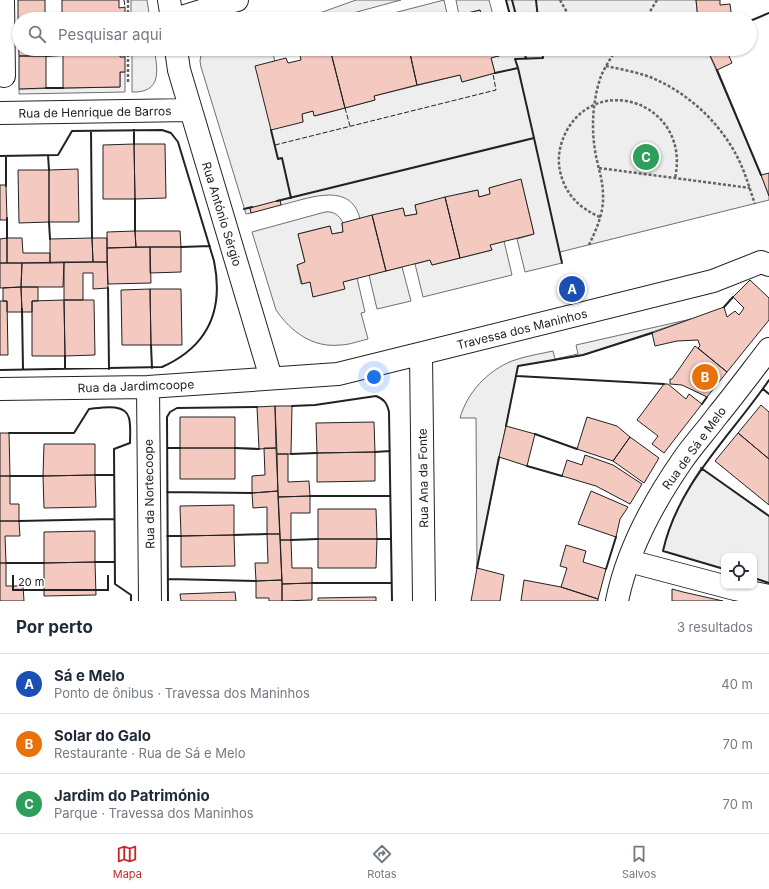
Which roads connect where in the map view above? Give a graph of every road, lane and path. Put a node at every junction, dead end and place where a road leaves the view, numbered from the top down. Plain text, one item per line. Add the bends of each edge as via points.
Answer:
1 (3, 0) edge
2 (128, 0) edge
3 (169, 0) edge
4 (237, 0) edge
5 (560, 0) edge
6 (657, 0) edge
7 (128, 12) edge
8 (171, 12) edge
9 (198, 12) edge
10 (567, 12) edge
11 (650, 12) edge
12 (128, 56) edge
13 (177, 56) edge
14 (612, 56) edge
15 (606, 66) junction
16 (4, 76) dead end
17 (128, 85) dead end
18 (594, 105) junction
19 (191, 110) junction
20 (0, 113) edge
21 (599, 168) junction
22 (675, 178) junction
23 (750, 188) junction
24 (755, 204) dead end
25 (600, 217) junction
26 (589, 245) dead end
27 (769, 265) edge
28 (769, 349) edge
29 (421, 354) junction
30 (271, 378) junction
31 (148, 387) junction
32 (0, 389) edge
33 (629, 561) junction
34 (757, 597) edge
35 (150, 601) edge
36 (424, 601) edge
37 (617, 601) edge

1 - 16 street
2 - 7 path
3 - 8 street
4 - 9 street
5 - 10 path
6 - 11 path
12 - 17 path
13 - 19 street, Rua António Sérgio
14 - 15 path
15 - 18 path
15 - 23 path via 649,77 702,109 726,138
18 - 21 path via 593,133
18 - 22 path via 613,101 633,102 658,116 674,140 678,159
18 - 25 path via 569,126 560,147 559,158 562,180 572,198
19 - 20 street, Rua de Henrique de Barros
19 - 30 street, Rua António Sérgio
21 - 22 path
21 - 25 path via 603,196
22 - 23 path
23 - 24 path
25 - 26 path
27 - 29 street, Travessa dos Maninhos via 760,262 713,281
28 - 33 street, Rua de Sá e Melo via 682,461 644,525
29 - 30 street, Travessa dos Maninhos via 338,374
29 - 36 street, Rua Ana da Fonte
30 - 31 street, Rua da Jardimcoope
31 - 32 street, Rua da Jardimcoope
31 - 35 street, Rua da Nortecoope
33 - 34 street
33 - 37 street, Rua de Sá e Melo

